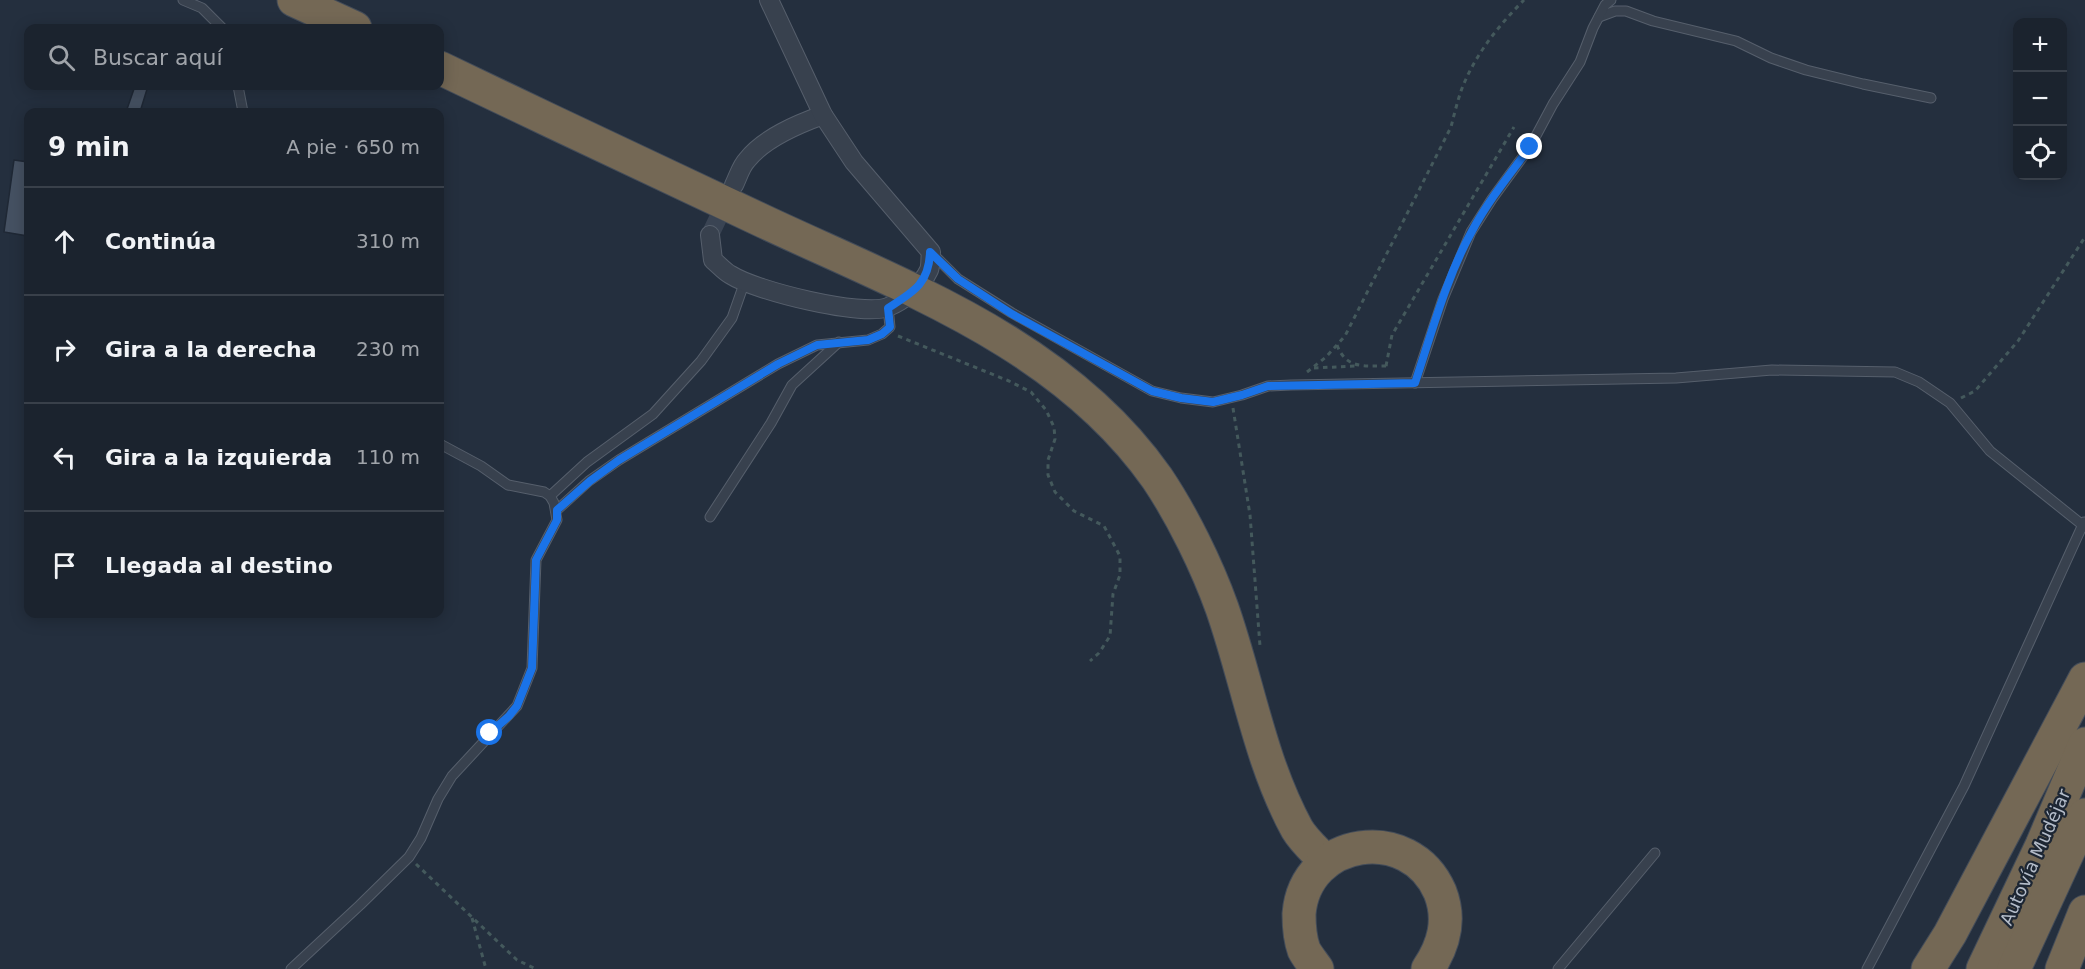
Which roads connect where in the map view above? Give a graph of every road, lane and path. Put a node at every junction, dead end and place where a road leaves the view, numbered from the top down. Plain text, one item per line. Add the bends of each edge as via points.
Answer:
1 (183, 0) edge
2 (294, 0) edge
3 (769, 0) edge
4 (1524, 0) edge
5 (1611, 0) edge
6 (1599, 17) junction
7 (218, 24) edge
8 (346, 24) edge
9 (444, 70) edge
10 (239, 90) edge
11 (1931, 98) dead end
12 (242, 108) edge
13 (823, 115) junction
14 (1514, 127) dead end
15 (734, 185) tunnel mouth
16 (710, 235) tunnel mouth
17 (2085, 237) edge
18 (930, 252) junction
19 (745, 281) junction
20 (900, 299) junction
21 (886, 331) junction
22 (839, 342) junction
23 (1337, 345) junction
24 (1356, 366) junction
25 (1386, 366) junction
26 (1312, 368) junction
27 (1415, 383) junction
28 (1388, 384) junction
29 (1291, 385) junction
30 (1231, 398) junction
31 (1950, 403) junction
32 (444, 446) edge
33 (550, 496) junction
34 (557, 510) junction
35 (710, 517) dead end
36 (2084, 524) edge
37 (1261, 650) dead end
38 (1090, 661) dead end
39 (2085, 679) edge
40 (2085, 744) edge
41 (2085, 815) edge
42 (1654, 853) dead end
43 (409, 857) junction
44 (1326, 862) junction
45 (2085, 912) edge
46 (471, 916) junction
47 (291, 969) edge
48 (486, 969) edge
49 (536, 969) edge
50 (1317, 969) edge
51 (1428, 969) edge
52 (1558, 969) edge
53 (1867, 969) edge
54 (1928, 969) edge
55 (1983, 969) edge
56 (2014, 969) edge
57 (2062, 969) edge

1 - 7 lane via 202,8
2 - 8 highway
3 - 13 street
4 - 23 path via 1500,24 1476,62 1461,90 1451,127 1374,283
5 - 6 lane
6 - 11 lane via 1626,11 1736,41 1806,70
6 - 27 lane via 1580,63 1530,147 1471,232 1443,298
9 - 20 highway
10 - 12 lane
13 - 15 street via 770,140 747,160
13 - 18 street via 854,162
14 - 25 path via 1392,335
16 - 19 street via 713,260 731,276
17 - 31 path via 2018,341 1975,391
18 - 20 street via 929,269
18 - 30 lane via 958,279 1012,314 1152,391 1213,402
19 - 20 street via 764,289 857,309
19 - 33 lane via 732,318 677,388 653,414 587,462
20 - 21 lane
20 - 44 highway via 947,307 1039,361 1091,402 1157,479 1194,543 1222,607 1265,756 1299,832
21 - 22 lane via 868,340
21 - 38 path via 1016,384 1031,392 1046,410 1054,427 1048,475 1055,492 1074,511 1104,526 1120,556 1110,636
22 - 34 lane via 817,345 778,364 619,460
22 - 35 lane via 792,385
23 - 24 path via 1341,356
23 - 26 path
24 - 25 path
24 - 26 path
25 - 28 path
26 - 29 path
27 - 28 lane
27 - 31 lane via 1856,370 1895,372 1919,382
28 - 29 lane
29 - 30 lane via 1268,386
30 - 37 path via 1250,515
31 - 36 lane via 1990,452
32 - 33 lane via 508,485
33 - 34 lane
34 - 43 lane via 557,520 536,560 532,668 517,706 453,776
36 - 53 lane via 1964,786
39 - 54 highway
40 - 55 highway, Autovía Mudéjar
41 - 56 highway, Autovía Mudéjar
42 - 52 lane
43 - 46 path
43 - 47 lane
44 - 50 highway via 1310,880 1300,902 1298,926 1304,950
44 - 51 highway via 1347,850 1372,846 1396,850 1418,862 1434,880 1444,903 1446,928
45 - 57 highway
46 - 48 path
46 - 49 path via 517,960

